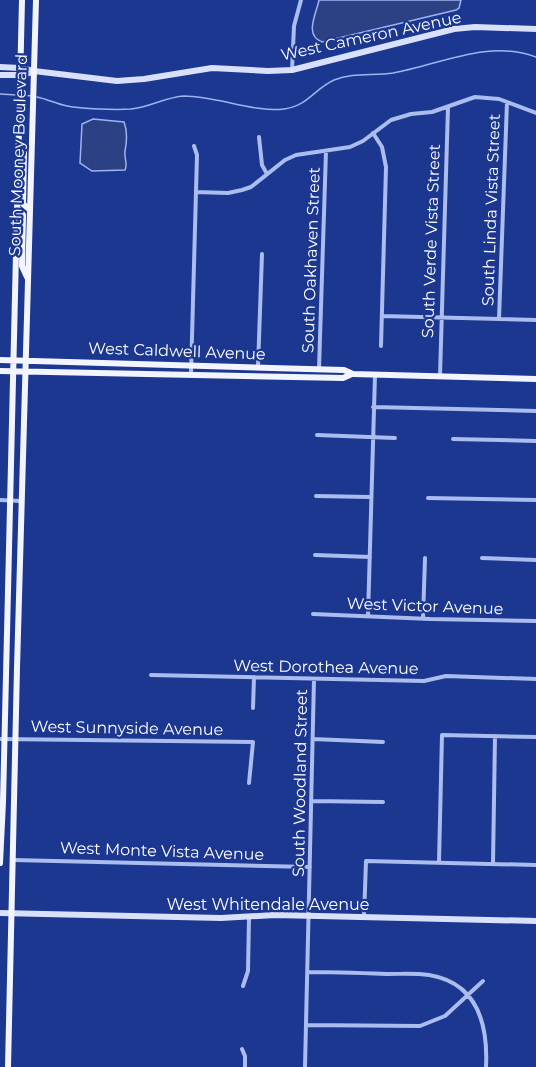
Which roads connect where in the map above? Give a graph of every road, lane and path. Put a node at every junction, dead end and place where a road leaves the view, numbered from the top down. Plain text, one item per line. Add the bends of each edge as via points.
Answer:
1 (22, 0) edge
2 (36, 0) edge
3 (301, 0) edge
4 (536, 29) edge
5 (0, 67) edge
6 (20, 68) junction
7 (292, 70) junction
8 (34, 71) junction
9 (0, 75) edge
10 (20, 75) junction
11 (507, 102) junction
12 (447, 107) junction
13 (536, 113) edge
14 (373, 133) junction
15 (259, 137) dead end
16 (19, 138) junction
17 (194, 146) dead end
18 (326, 151) junction
19 (267, 174) junction
20 (196, 192) junction
21 (18, 209) junction
22 (29, 209) junction
23 (262, 254) dead end
24 (28, 278) junction
25 (382, 316) junction
26 (441, 317) junction
27 (499, 319) junction
28 (536, 320) edge
29 (381, 346) dead end
30 (0, 360) edge
31 (13, 361) junction
32 (26, 361) junction
33 (191, 365) junction
34 (258, 367) junction
35 (319, 369) junction
36 (0, 372) edge
37 (13, 372) junction
38 (26, 372) junction
39 (191, 374) junction
40 (353, 374) junction
41 (375, 375) junction
42 (270, 376) junction
43 (440, 376) junction
44 (536, 379) edge
45 (373, 407) junction
46 (536, 411) edge
47 (317, 435) dead end
48 (372, 437) junction
49 (395, 438) dead end
50 (453, 440) dead end
51 (536, 441) edge
52 (316, 496) dead end
53 (370, 497) junction
54 (428, 498) dead end
55 (0, 500) edge
56 (536, 500) edge
57 (10, 501) junction
58 (22, 501) junction
59 (315, 555) dead end
60 (369, 557) junction
61 (425, 558) dead end
62 (482, 558) dead end
63 (536, 560) edge
64 (314, 614) dead end
65 (368, 616) junction
66 (423, 618) junction
67 (536, 621) edge
68 (3, 671) edge
69 (151, 675) dead end
70 (254, 677) junction
71 (314, 679) junction
72 (536, 679) edge
73 (253, 708) dead end
74 (495, 736) junction
75 (536, 737) edge
76 (15, 738) junction
77 (2, 739) edge
78 (314, 739) junction
79 (383, 742) dead end
80 (249, 783) dead end
81 (312, 801) junction
82 (382, 802) dead end
83 (13, 860) junction
84 (439, 862) junction
85 (0, 863) edge
86 (493, 864) junction
87 (536, 865) edge
88 (310, 867) junction
89 (0, 913) edge
90 (12, 914) junction
91 (309, 916) junction
92 (249, 918) junction
93 (364, 918) junction
94 (536, 921) edge
95 (308, 972) junction
96 (483, 981) dead end
97 (243, 986) dead end
98 (468, 996) junction
99 (306, 1025) junction
100 (242, 1049) dead end
101 (8, 1067) edge
102 (245, 1067) edge
103 (305, 1067) edge
104 (486, 1067) edge

1 - 6 main road, South Mooney Boulevard
2 - 8 main road, South Mooney Boulevard
3 - 7 street via 294,26
4 - 7 street, West Cameron Avenue via 454,29
5 - 6 street, West Cameron Avenue
6 - 8 street, West Cameron Avenue
6 - 10 main road, South Mooney Boulevard
7 - 8 street, West Cameron Avenue via 203,69 121,81
8 - 10 street, West Cameron Avenue
8 - 22 main road, South Mooney Boulevard
9 - 10 street, West Cameron Avenue
10 - 16 main road, South Mooney Boulevard
11 - 12 street via 481,97
11 - 13 street
11 - 27 street, South Linda Vista Street
12 - 14 street via 391,120
12 - 26 street, South Verde Vista Street
14 - 18 street via 350,147
14 - 25 street via 382,147 386,167
15 - 19 street
16 - 21 main road, South Mooney Boulevard
16 - 22 main road via 24,153 23,204
17 - 20 street
18 - 19 street via 296,155
18 - 35 street, South Oakhaven Street
19 - 20 street via 251,187 236,192
20 - 33 street
21 - 24 main road via 23,214 22,266
21 - 31 main road, South Mooney Boulevard
22 - 24 main road, South Mooney Boulevard
23 - 34 street
24 - 32 main road, South Mooney Boulevard
25 - 26 street
25 - 29 street
26 - 27 street
26 - 43 street, South Verde Vista Street
27 - 28 street
30 - 31 main road, West Caldwell Avenue
31 - 32 main road, West Caldwell Avenue
31 - 37 main road, South Mooney Boulevard
32 - 33 main road, West Caldwell Avenue
32 - 38 main road, South Mooney Boulevard
33 - 34 main road, West Caldwell Avenue
33 - 39 street
34 - 35 main road, West Caldwell Avenue
35 - 40 main road, West Caldwell Avenue
35 - 42 main road via 315,374
36 - 37 main road, West Caldwell Avenue
37 - 38 main road, West Caldwell Avenue
37 - 57 main road, South Mooney Boulevard
38 - 39 main road, West Caldwell Avenue
38 - 58 main road, South Mooney Boulevard
39 - 42 main road, West Caldwell Avenue
40 - 41 main road, West Caldwell Avenue
40 - 42 main road, West Caldwell Avenue via 343,378
41 - 43 main road, West Caldwell Avenue
41 - 45 street
43 - 44 main road, West Caldwell Avenue
45 - 46 street
45 - 48 street
47 - 48 street
48 - 49 street
48 - 53 street
50 - 51 street
52 - 53 street
53 - 60 street
54 - 56 street
55 - 57 street
57 - 58 street
57 - 68 main road, South Mooney Boulevard
58 - 76 main road, South Mooney Boulevard
59 - 60 street
60 - 65 street
61 - 66 street
62 - 63 street
64 - 65 street, West Victor Avenue
65 - 66 street, West Victor Avenue
66 - 67 street, West Victor Avenue
68 - 77 main road, South Mooney Boulevard
69 - 70 street, West Dorothea Avenue
70 - 71 street, West Dorothea Avenue
70 - 73 street
71 - 72 street, West Dorothea Avenue
71 - 78 street, South Woodland Street
74 - 75 street
74 - 84 street via 442,735
74 - 86 street
76 - 77 street, West Sunnyside Avenue
76 - 80 street, West Sunnyside Avenue via 253,742
76 - 83 main road, South Mooney Boulevard
77 - 85 main road, South Mooney Boulevard
78 - 79 street
78 - 81 street, South Woodland Street
81 - 82 street
81 - 88 street, South Woodland Street
83 - 88 street, West Monte Vista Avenue
83 - 90 main road, South Mooney Boulevard
84 - 86 street
84 - 93 street via 366,861
86 - 87 street
88 - 91 street, South Woodland Street
89 - 90 street, West Whitendale Avenue
90 - 92 street, West Whitendale Avenue
90 - 101 main road, South Mooney Boulevard
91 - 92 street, West Whitendale Avenue
91 - 93 street, West Whitendale Avenue
91 - 95 street, South Woodland Street
92 - 97 street via 248,970
93 - 94 street, West Whitendale Avenue
95 - 98 street via 428,975 452,983
95 - 99 street, South Woodland Street
96 - 98 street
98 - 99 street via 445,1016 420,1026
98 - 104 street via 485,1029
99 - 103 street, South Woodland Street
100 - 102 street

